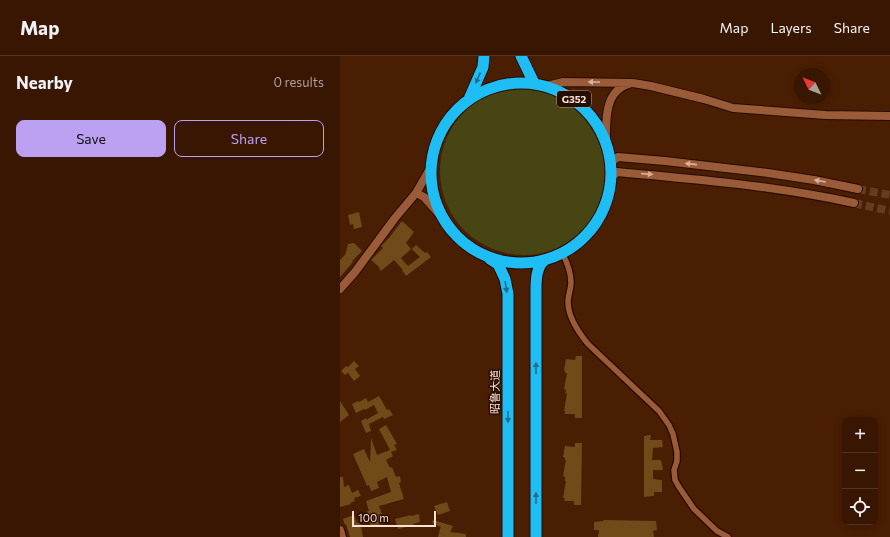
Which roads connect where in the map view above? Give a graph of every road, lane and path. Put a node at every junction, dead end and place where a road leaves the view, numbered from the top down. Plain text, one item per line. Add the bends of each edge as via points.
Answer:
1 (484, 56) edge
2 (521, 56) edge
3 (534, 83) junction
4 (633, 83) junction
5 (547, 86) junction
6 (469, 99) junction
7 (890, 116) edge
8 (606, 142) junction
9 (611, 162) junction
10 (430, 166) junction
11 (611, 178) junction
12 (858, 189) tunnel mouth
13 (416, 193) junction
14 (854, 203) tunnel mouth
15 (441, 216) junction
16 (562, 253) junction
17 (486, 256) junction
18 (545, 260) junction
19 (340, 289) edge
20 (340, 530) edge
21 (342, 537) edge
22 (508, 537) edge
23 (536, 537) edge
24 (728, 537) edge

1 -> 6 highway, 昭鲁大道 / G352 via 483,67
2 - 3 highway
3 - 5 highway, 昭鲁大道 / G352
3 - 6 highway, 昭鲁大道 / G352 via 520,82 493,86
4 -> 5 main road via 563,82
4 - 7 main road via 733,108 826,115
4 - 8 main road via 622,86 608,106
5 - 8 highway, 昭鲁大道 / G352 via 572,98 593,117
6 - 10 highway, 昭鲁大道 / G352 via 450,117 436,140
8 - 9 highway, 昭鲁大道 / G352
9 - 11 highway, 昭鲁大道 / G352
12 -> 9 main road via 814,180 673,162 618,157
10 - 13 main road
10 - 15 highway, 昭鲁大道 / G352 via 432,192
11 -> 14 main road via 617,172 664,176 766,188
11 - 16 highway, 昭鲁大道 / G352 via 608,196 591,230 578,243
13 - 15 main road via 424,197
13 - 19 main road
15 - 17 highway, 昭鲁大道 / G352 via 468,246
16 - 18 highway, 昭鲁大道 / G352
16 - 24 street via 570,273 568,302 578,329 588,344 659,410 669,425 677,452 675,480 694,509 717,531
17 - 18 highway, 昭鲁大道 / G352 via 505,262
17 -> 22 highway, 昭鲁大道 / G352 via 498,264 508,294
23 -> 18 highway via 536,276 541,262
20 - 21 main road

